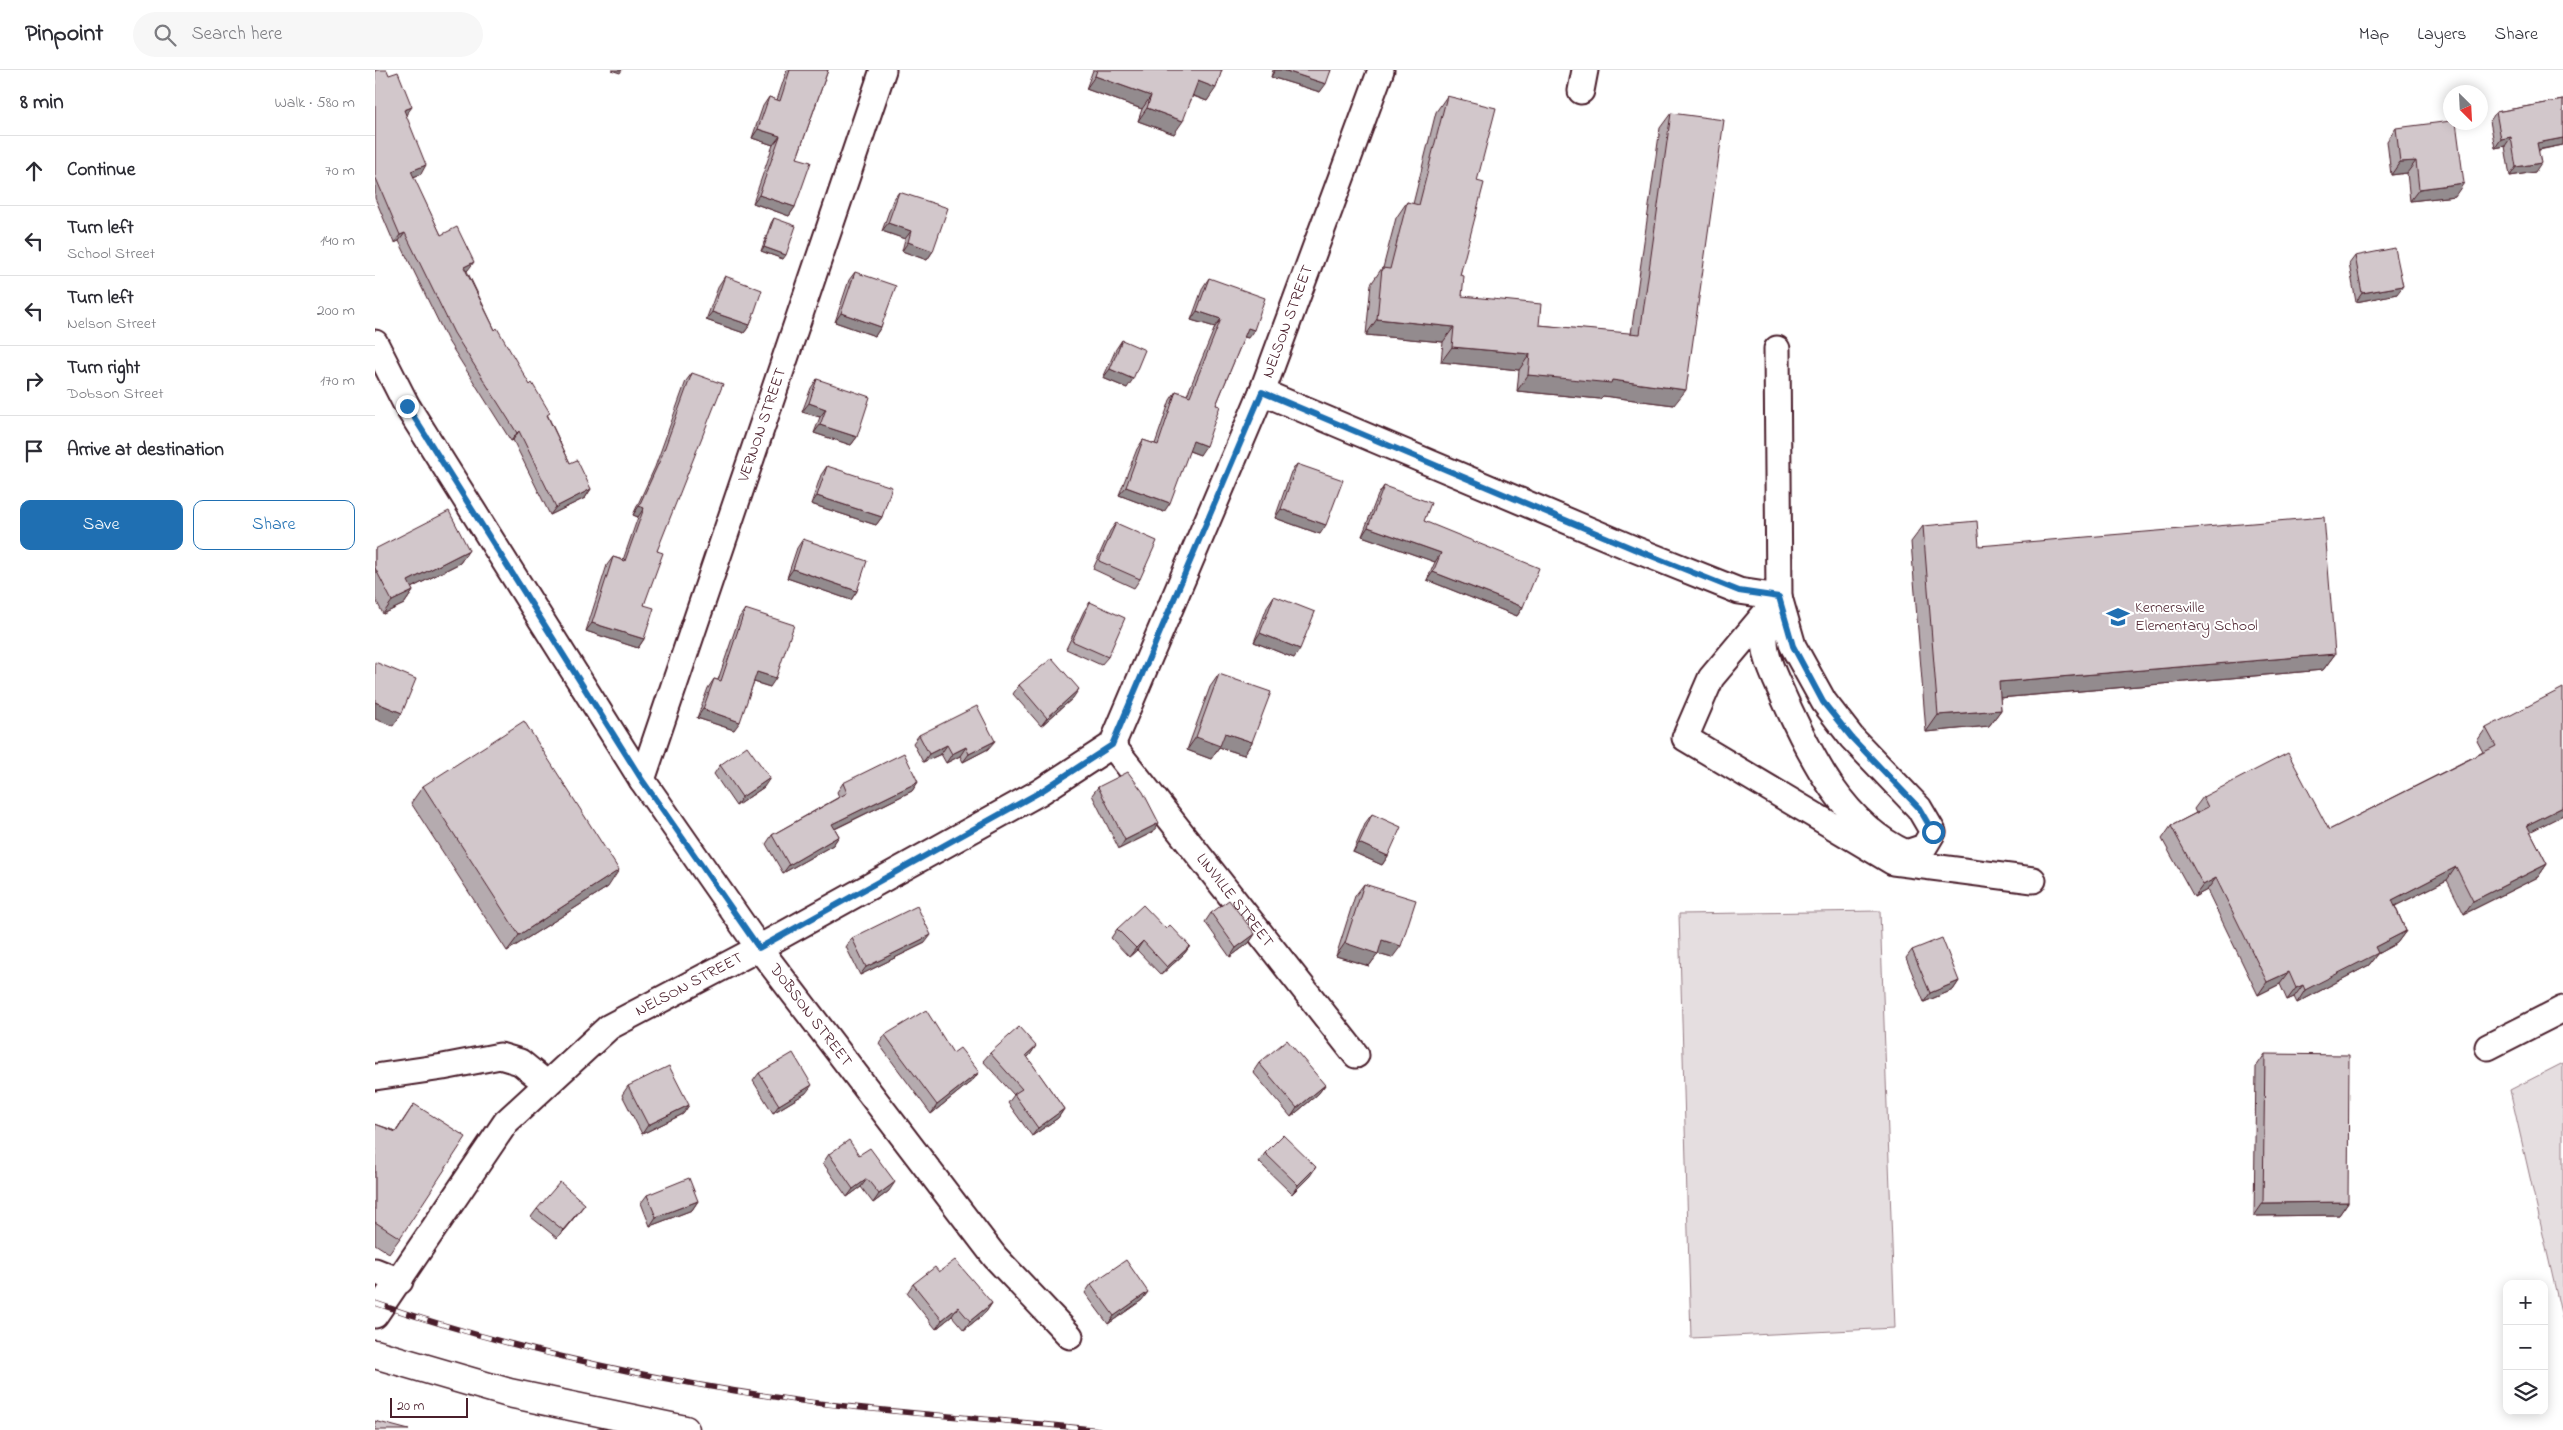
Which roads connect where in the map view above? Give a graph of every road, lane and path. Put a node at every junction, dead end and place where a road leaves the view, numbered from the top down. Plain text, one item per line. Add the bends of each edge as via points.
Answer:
1 (883, 70) edge
2 (1381, 70) edge
3 (375, 343) edge
4 (1777, 349) dead end
5 (1262, 392) junction
6 (1779, 597) junction
7 (1112, 745) junction
8 (642, 780) junction
9 (2033, 880) dead end
10 (759, 948) junction
11 (2563, 1009) edge
12 (2488, 1047) dead end
13 (1356, 1055) dead end
14 (375, 1077) edge
15 (547, 1084) junction
16 (375, 1270) edge
17 (400, 1281) junction
18 (375, 1315) edge
19 (1070, 1336) dead end
20 (375, 1354) edge
21 (685, 1430) edge

1 - 8 street, VERNON STREET
2 - 5 street, NELSON STREET
3 - 8 street, DOBSON STREET via 407,406
4 - 6 street
5 - 6 street via 1739,591
5 - 7 street, NELSON STREET
6 - 6 street via 1765,639 1772,669 1808,751 1848,810 1885,844 1906,853 1924,847 1933,832 1919,808 1852,738 1823,702 1793,646
6 - 9 street via 1711,678 1685,738 1893,862
7 - 10 street, NELSON STREET via 1040,792
7 - 13 street, LINVILLE STREET
8 - 10 street, DOBSON STREET
10 - 15 street, NELSON STREET via 609,1027
10 - 19 street, DOBSON STREET via 995,1257
11 - 12 street
14 - 15 street via 500,1056 520,1062
15 - 17 street, NELSON STREET via 506,1122
16 - 17 street
17 - 18 street, NELSON STREET
20 - 21 main road via 509,1393

